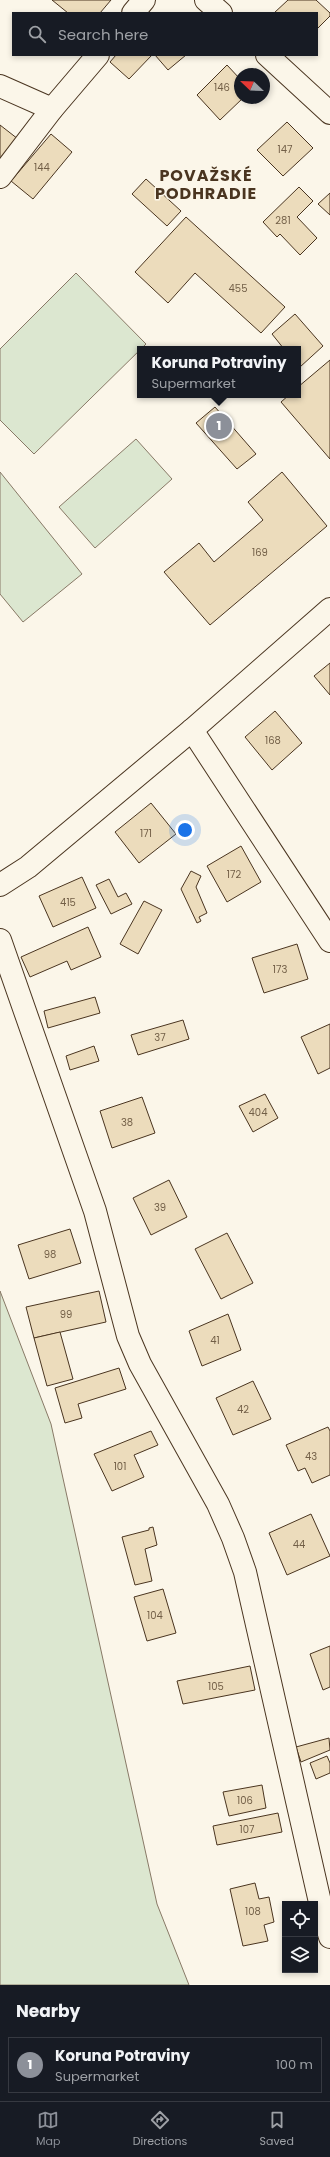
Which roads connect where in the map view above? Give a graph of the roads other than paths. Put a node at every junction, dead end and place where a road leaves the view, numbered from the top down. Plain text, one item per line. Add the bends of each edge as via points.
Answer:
1 (144, 0) edge
2 (206, 0) edge
3 (134, 12) edge
4 (220, 12) edge
5 (97, 56) edge
6 (268, 56) edge
7 (0, 86) edge
8 (52, 109) junction
9 (330, 113) edge
10 (0, 178) edge
11 (330, 608) edge
12 (192, 730) junction
13 (0, 885) edge
14 (0, 940) edge
15 (330, 941) edge
16 (330, 1937) edge

1 - 3 street
2 - 4 street
5 - 8 street
6 - 9 street
7 - 8 street
8 - 10 street
11 - 12 street
12 - 13 street via 28,867
12 - 15 street
14 - 16 street via 95,1211 128,1336 140,1364 218,1504 245,1572

